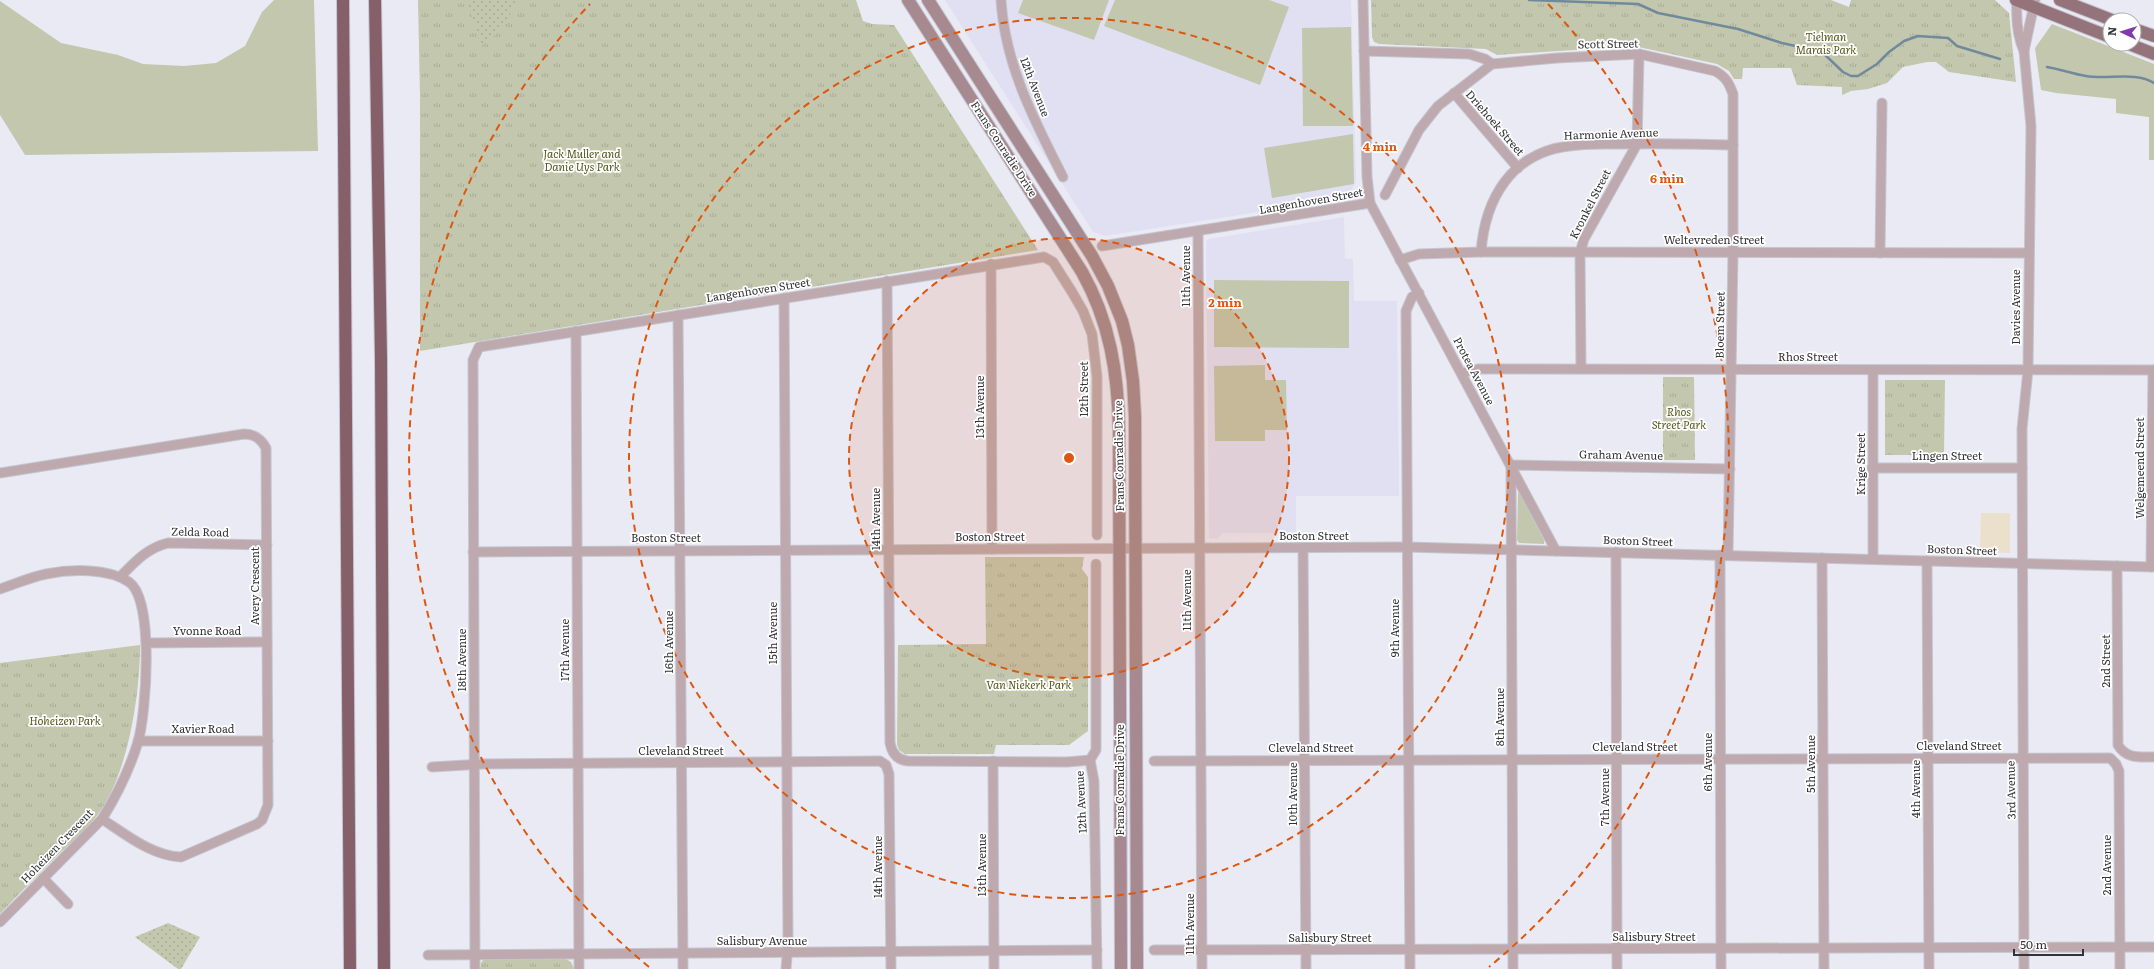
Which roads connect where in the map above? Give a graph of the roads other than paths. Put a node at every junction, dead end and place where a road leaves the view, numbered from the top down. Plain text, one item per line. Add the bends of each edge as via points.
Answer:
1 (343, 0) edge
2 (375, 0) edge
3 (908, 0) edge
4 (928, 0) edge
5 (1001, 0) edge
6 (1363, 0) edge
7 (2016, 0) edge
8 (2060, 0) edge
9 (2034, 3) edge
10 (2102, 16) edge
11 (2142, 32) edge
12 (2102, 33) edge
13 (2154, 36) edge
14 (2142, 49) edge
15 (1364, 51) junction
16 (2024, 51) junction
17 (1639, 54) junction
18 (2154, 54) edge
19 (1492, 64) junction
20 (1454, 93) junction
21 (1733, 94) joint
22 (1882, 103) dead end
23 (1637, 144) junction
24 (1732, 145) junction
25 (1518, 168) junction
26 (1063, 177) dead end
27 (1385, 195) dead end
28 (1370, 203) junction
29 (1198, 231) junction
30 (1102, 246) dead end
31 (1481, 252) junction
32 (1580, 252) junction
33 (1733, 252) junction
34 (1880, 253) junction
35 (2028, 253) junction
36 (1046, 257) joint
37 (1400, 260) junction
38 (991, 264) junction
39 (887, 281) junction
40 (1419, 293) junction
41 (784, 298) junction
42 (678, 315) junction
43 (576, 331) junction
44 (475, 351) joint
45 (1581, 368) junction
46 (1731, 369) junction
47 (1873, 370) junction
48 (2028, 370) junction
49 (2153, 370) edge
50 (1462, 374) junction
51 (1511, 465) junction
52 (1872, 468) junction
53 (2022, 468) junction
54 (1730, 469) junction
55 (0, 473) edge
56 (1096, 535) dead end
57 (266, 545) junction
58 (1407, 547) junction
59 (1120, 548) junction
60 (1135, 548) junction
61 (1199, 548) junction
62 (1303, 548) junction
63 (992, 549) junction
64 (680, 550) junction
65 (785, 550) junction
66 (888, 550) junction
67 (1512, 550) junction
68 (1556, 550) junction
69 (577, 551) junction
70 (473, 552) junction
71 (1616, 552) junction
72 (1724, 555) junction
73 (1822, 558) junction
74 (1873, 559) junction
75 (1927, 561) junction
76 (2022, 563) junction
77 (1096, 564) dead end
78 (2117, 566) junction
79 (2153, 567) edge
80 (120, 576) junction
81 (0, 589) edge
82 (267, 642) junction
83 (148, 643) junction
84 (138, 741) junction
85 (268, 741) junction
86 (2023, 757) junction
87 (2154, 757) edge
88 (1720, 758) junction
89 (1823, 758) junction
90 (1928, 758) junction
91 (1512, 759) junction
92 (1616, 759) junction
93 (1090, 760) junction
94 (1200, 760) junction
95 (1304, 760) junction
96 (1408, 760) junction
97 (993, 761) junction
98 (1154, 761) dead end
99 (2115, 761) joint
100 (578, 763) junction
101 (682, 763) junction
102 (786, 763) junction
103 (475, 764) junction
104 (886, 764) joint
105 (432, 766) dead end
106 (102, 819) junction
107 (43, 878) junction
108 (68, 904) dead end
109 (0, 922) edge
110 (1929, 946) junction
111 (2120, 947) junction
112 (2154, 947) edge
113 (1721, 948) junction
114 (1824, 948) junction
115 (2024, 948) junction
116 (1513, 949) junction
117 (1617, 949) junction
118 (1097, 950) junction
119 (1154, 950) dead end
120 (1306, 950) junction
121 (1410, 950) junction
122 (1202, 951) junction
123 (786, 952) junction
124 (891, 952) junction
125 (994, 952) junction
126 (579, 953) junction
127 (683, 953) junction
128 (475, 954) junction
129 (428, 955) dead end
130 (350, 969) edge
131 (384, 969) edge
132 (476, 969) edge
133 (579, 969) edge
134 (683, 969) edge
135 (786, 969) edge
136 (891, 969) edge
137 (994, 969) edge
138 (1097, 969) edge
139 (1121, 969) edge
140 (1137, 969) edge
141 (1202, 969) edge
142 (1306, 969) edge
143 (1410, 969) edge
144 (1513, 969) edge
145 (1617, 969) edge
146 (1721, 969) edge
147 (1824, 969) edge
148 (1929, 969) edge
149 (2024, 969) edge
150 (2120, 969) edge

1 - 130 highway
2 - 131 highway via 381,344
3 - 59 main road, Frans Conradie Drive via 1076,262 1094,294 1104,319 1111,345 1118,394
4 - 60 main road, Frans Conradie Drive via 1092,256 1118,312 1131,358 1134,392
5 - 26 street, 12th Avenue via 1002,20 1026,105
6 - 15 street, Langenhoven Street
7 - 9 main road
7 - 16 street, Davies Avenue via 2020,42
8 - 10 main road
9 - 12 main road
9 - 16 street, Davies Avenue
11 - 13 main road
14 - 18 main road
15 - 19 street via 1469,54 1486,59
15 - 28 street, Langenhoven Street
16 - 35 street, Davies Avenue via 2031,126
17 - 19 street, Scott Street
17 - 21 street, Scott Street via 1715,71 1724,76
17 - 23 street, Kronkel Street
19 - 20 street
20 - 25 street, Driehoek Street
20 - 27 street via 1438,106 1419,130
21 - 24 street, Bloem Street
22 - 34 street
23 - 24 street, Harmonie Avenue
23 - 25 street, Harmonie Avenue via 1562,147 1537,156
23 - 32 street, Kronkel Street via 1584,238
24 - 33 street, Bloem Street
25 - 31 street, Harmonie Avenue via 1503,184 1492,203 1484,223
28 - 29 street, Langenhoven Street
28 - 37 street, Protea Avenue
29 - 30 street, Langenhoven Street
29 - 61 street, 11th Avenue
31 - 32 street, Weltevreden Street
31 - 37 street, Weltevreden Street via 1419,254
32 - 33 street, Weltevreden Street
32 - 45 street, Kronkel Street
33 - 34 street, Weltevreden Street
33 - 46 street, Bloem Street
34 - 35 street, Weltevreden Street
35 - 48 street, Davies Avenue
36 - 38 street, Langenhoven Street via 1038,256
36 - 56 street, 12th Street via 1053,262 1076,298 1093,340 1097,376
37 - 40 street, Protea Avenue
38 - 39 street, Langenhoven Street
38 - 63 street, 13th Avenue
39 - 41 street, Langenhoven Street
39 - 66 street, 14th Avenue
40 - 50 street, Protea Avenue
40 - 58 street, 9th Avenue via 1412,298 1406,311
41 - 42 street, Langenhoven Street
41 - 65 street, 15th Avenue
42 - 43 street, Langenhoven Street
42 - 64 street, 16th Avenue
43 - 44 street, Langenhoven Street via 483,345
43 - 69 street, 17th Avenue
44 - 70 street, 18th Avenue
45 - 46 street, Rhos Street
45 - 50 street, Rhos Street via 1478,369
46 - 47 street, Rhos Street
46 - 54 street, Bloem Street
47 - 48 street, Rhos Street
47 - 52 street, Krige Street
48 - 49 street, Rhos Street
48 - 53 street, Davies Avenue via 2023,411
49 - 79 street, Welgemeend Street
50 - 51 street, Protea Avenue
51 - 54 street, Graham Avenue
51 - 67 street, 8th Avenue
51 - 68 street, Protea Avenue
52 - 53 street, Lingen Street
52 - 74 street, Krige Street
53 - 76 street, Davies Avenue
54 - 72 street, Bloem Street
55 - 57 street, Avery Crescent via 253,434 266,448
57 - 80 street, Zelda Road via 168,543 154,546
57 - 82 street, Avery Crescent
58 - 62 street, Boston Street
58 - 67 street, Boston Street
58 - 96 street, 9th Avenue
59 - 60 street, Boston Street
59 - 63 street, Boston Street
59 - 139 main road, Frans Conradie Drive
60 - 61 street, Boston Street
60 - 140 main road, Frans Conradie Drive
61 - 62 street, Boston Street
61 - 94 street, 11th Avenue
62 - 95 street, 10th Avenue
63 - 66 street, Boston Street
64 - 65 street, Boston Street
64 - 69 street, Boston Street
64 - 101 street, 16th Avenue
65 - 66 street, Boston Street
65 - 102 street, 15th Avenue
66 - 97 street, 14th Avenue via 890,743 895,755 908,761
67 - 68 street, Boston Street
67 - 91 street, 8th Avenue
68 - 71 street, Boston Street
69 - 70 street, Boston Street
69 - 100 street, 17th Avenue
70 - 103 street, 18th Avenue
71 - 72 street, Boston Street
71 - 92 street, 7th Avenue
72 - 73 street, Boston Street
72 - 88 street, 6th Avenue
73 - 74 street, Boston Street
73 - 89 street, 5th Avenue
74 - 75 street, Boston Street
75 - 76 street, Boston Street
75 - 90 street, 4th Avenue
76 - 78 street, Boston Street
76 - 86 street, 3rd Avenue
77 - 93 street, 12th Avenue via 1096,750
78 - 79 street, Boston Street
78 - 87 street, 2nd Street via 2118,742 2124,753
80 - 81 street via 62,572 46,574
80 - 83 street, Hoheizen Crescent via 131,583 138,595
82 - 83 street, Yvonne Road
82 - 85 street, Avery Crescent
83 - 84 street, Hoheizen Crescent
84 - 85 street, Xavier Road
84 - 106 street, Hoheizen Crescent via 114,798
85 - 106 street, Avery Crescent via 268,805 262,820 257,824 181,857 172,857 129,837
86 - 90 street, Cleveland Street
86 - 99 street, Cleveland Street via 2103,757
86 - 115 street, 3rd Avenue
88 - 89 street, Cleveland Street
88 - 92 street, Cleveland Street
88 - 113 street, 6th Avenue
89 - 90 street, Cleveland Street
89 - 114 street, 5th Avenue
90 - 110 street, 4th Avenue
91 - 92 street, Cleveland Street
91 - 96 street, Cleveland Street
91 - 116 street, 8th Avenue
92 - 117 street, 7th Avenue
93 - 97 street
93 - 118 street, 12th Avenue via 1094,781
94 - 95 street, Cleveland Street
94 - 98 street, Cleveland Street
94 - 122 street, 11th Avenue
95 - 96 street, Cleveland Street
95 - 120 street, 10th Avenue
96 - 121 street, 9th Avenue
97 - 125 street, 13th Avenue
99 - 111 street, 2nd Avenue via 2118,771
100 - 101 street, Cleveland Street
100 - 103 street, Cleveland Street
100 - 126 street, 17th Avenue
101 - 102 street, Cleveland Street
101 - 127 street, 16th Avenue
102 - 104 street, Cleveland Street via 880,761
102 - 123 street, 15th Avenue
103 - 105 street, Cleveland Street
103 - 128 street, 18th Avenue
104 - 124 street, 14th Avenue via 889,774
106 - 107 street, Hoheizen Crescent
107 - 108 street
107 - 109 street, Hoheizen Crescent
110 - 114 street, Salisbury Street
110 - 115 street, Salisbury Street
110 - 148 street, 4th Avenue
111 - 112 street, Salisbury Street
111 - 115 street, Salisbury Street
111 - 150 street, 2nd Avenue
113 - 114 street, Salisbury Street
113 - 117 street, Salisbury Street
113 - 146 street, 6th Avenue
114 - 147 street, 5th Avenue
115 - 149 street, 3rd Avenue
116 - 117 street, Salisbury Street
116 - 121 street, Salisbury Street
116 - 144 street, 8th Avenue
117 - 145 street, 7th Avenue
118 - 125 street, Salisbury Avenue
118 - 138 street, 12th Avenue
119 - 122 street, Salisbury Street
120 - 121 street, Salisbury Street
120 - 122 street, Salisbury Street
120 - 142 street, 10th Avenue
121 - 143 street, 9th Avenue
122 - 141 street, 11th Avenue
123 - 124 street, Salisbury Avenue
123 - 127 street, Salisbury Avenue
123 - 135 street, 15th Avenue
124 - 125 street, Salisbury Avenue
124 - 136 street, 14th Avenue
125 - 137 street, 13th Avenue
126 - 127 street, Salisbury Avenue
126 - 128 street, Salisbury Avenue
126 - 133 street, 17th Avenue
127 - 134 street, 16th Avenue
128 - 129 street, Salisbury Avenue
128 - 132 street, 18th Avenue

